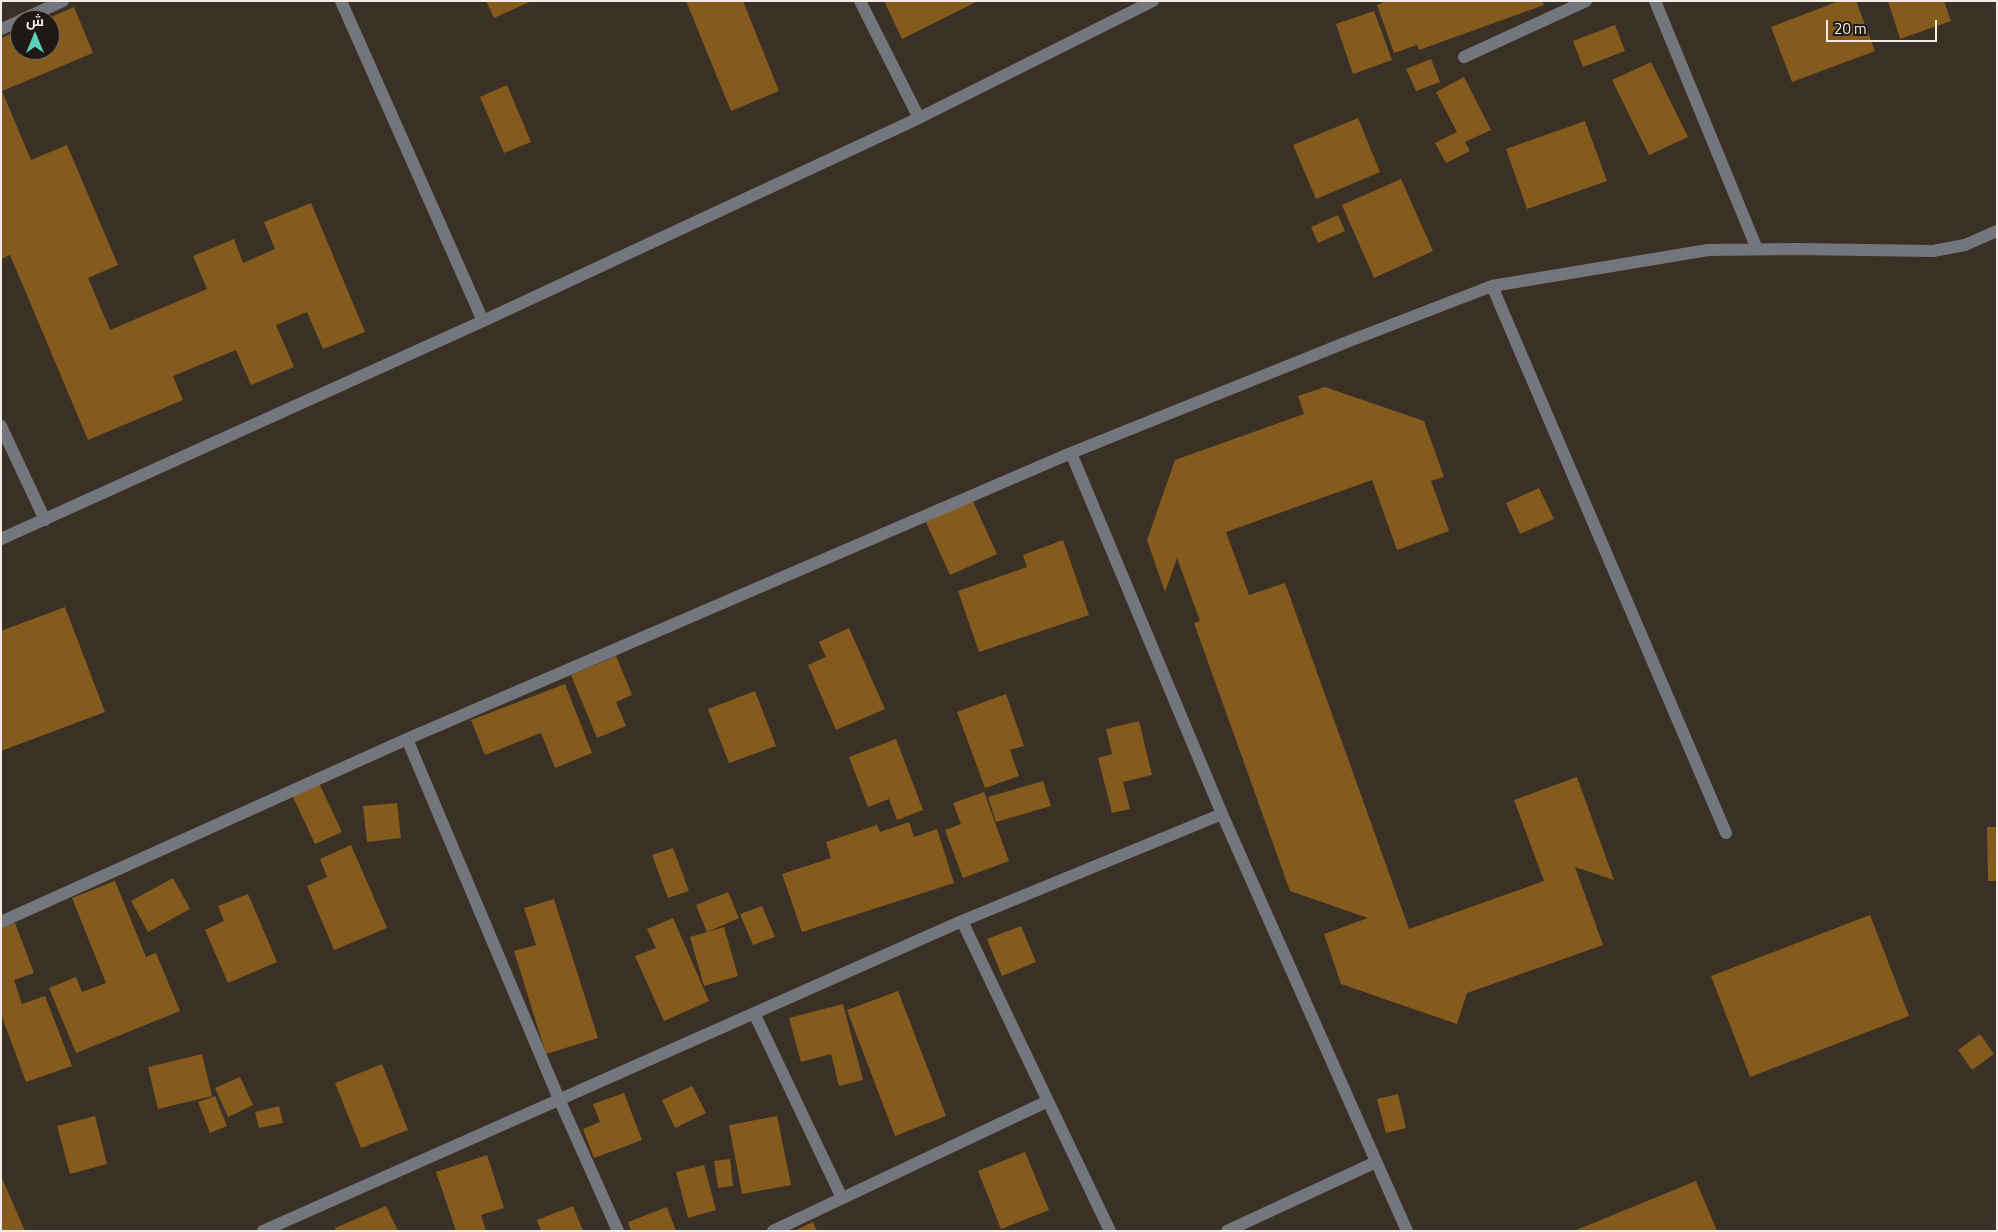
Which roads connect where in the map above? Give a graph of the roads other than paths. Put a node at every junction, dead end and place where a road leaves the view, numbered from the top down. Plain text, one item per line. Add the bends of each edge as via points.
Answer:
1 (63, 1) edge
2 (341, 1) edge
3 (860, 1) edge
4 (1154, 1) edge
5 (1586, 1) edge
6 (1655, 1) edge
7 (43, 10) edge
8 (1464, 57) dead end
9 (919, 118) junction
10 (1997, 231) edge
11 (1758, 249) junction
12 (1492, 286) junction
13 (483, 321) junction
14 (1, 426) edge
15 (1071, 453) junction
16 (46, 520) junction
17 (1, 539) edge
18 (407, 739) junction
19 (1222, 814) junction
20 (1726, 833) dead end
21 (962, 921) junction
22 (1, 922) edge
23 (754, 1013) junction
24 (558, 1099) junction
25 (1048, 1101) junction
26 (1376, 1162) junction
27 (842, 1198) junction
28 (263, 1231) edge
29 (618, 1231) edge
30 (772, 1231) edge
31 (1110, 1231) edge
32 (1227, 1231) edge
33 (1407, 1231) edge

1 - 7 street
2 - 13 street
3 - 9 street
4 - 9 street
5 - 8 street
6 - 11 street
9 - 13 street
10 - 11 street via 1965,245 1933,250
11 - 12 street via 1708,250
12 - 15 street
12 - 20 street
13 - 16 street
14 - 16 street
15 - 18 street
15 - 19 street
16 - 17 street
18 - 22 street
18 - 24 street
19 - 21 street
19 - 26 street
21 - 23 street
21 - 25 street
23 - 24 street
23 - 27 street
24 - 28 street
24 - 29 street
25 - 27 street
25 - 31 street
26 - 32 street
26 - 33 street
27 - 30 street

